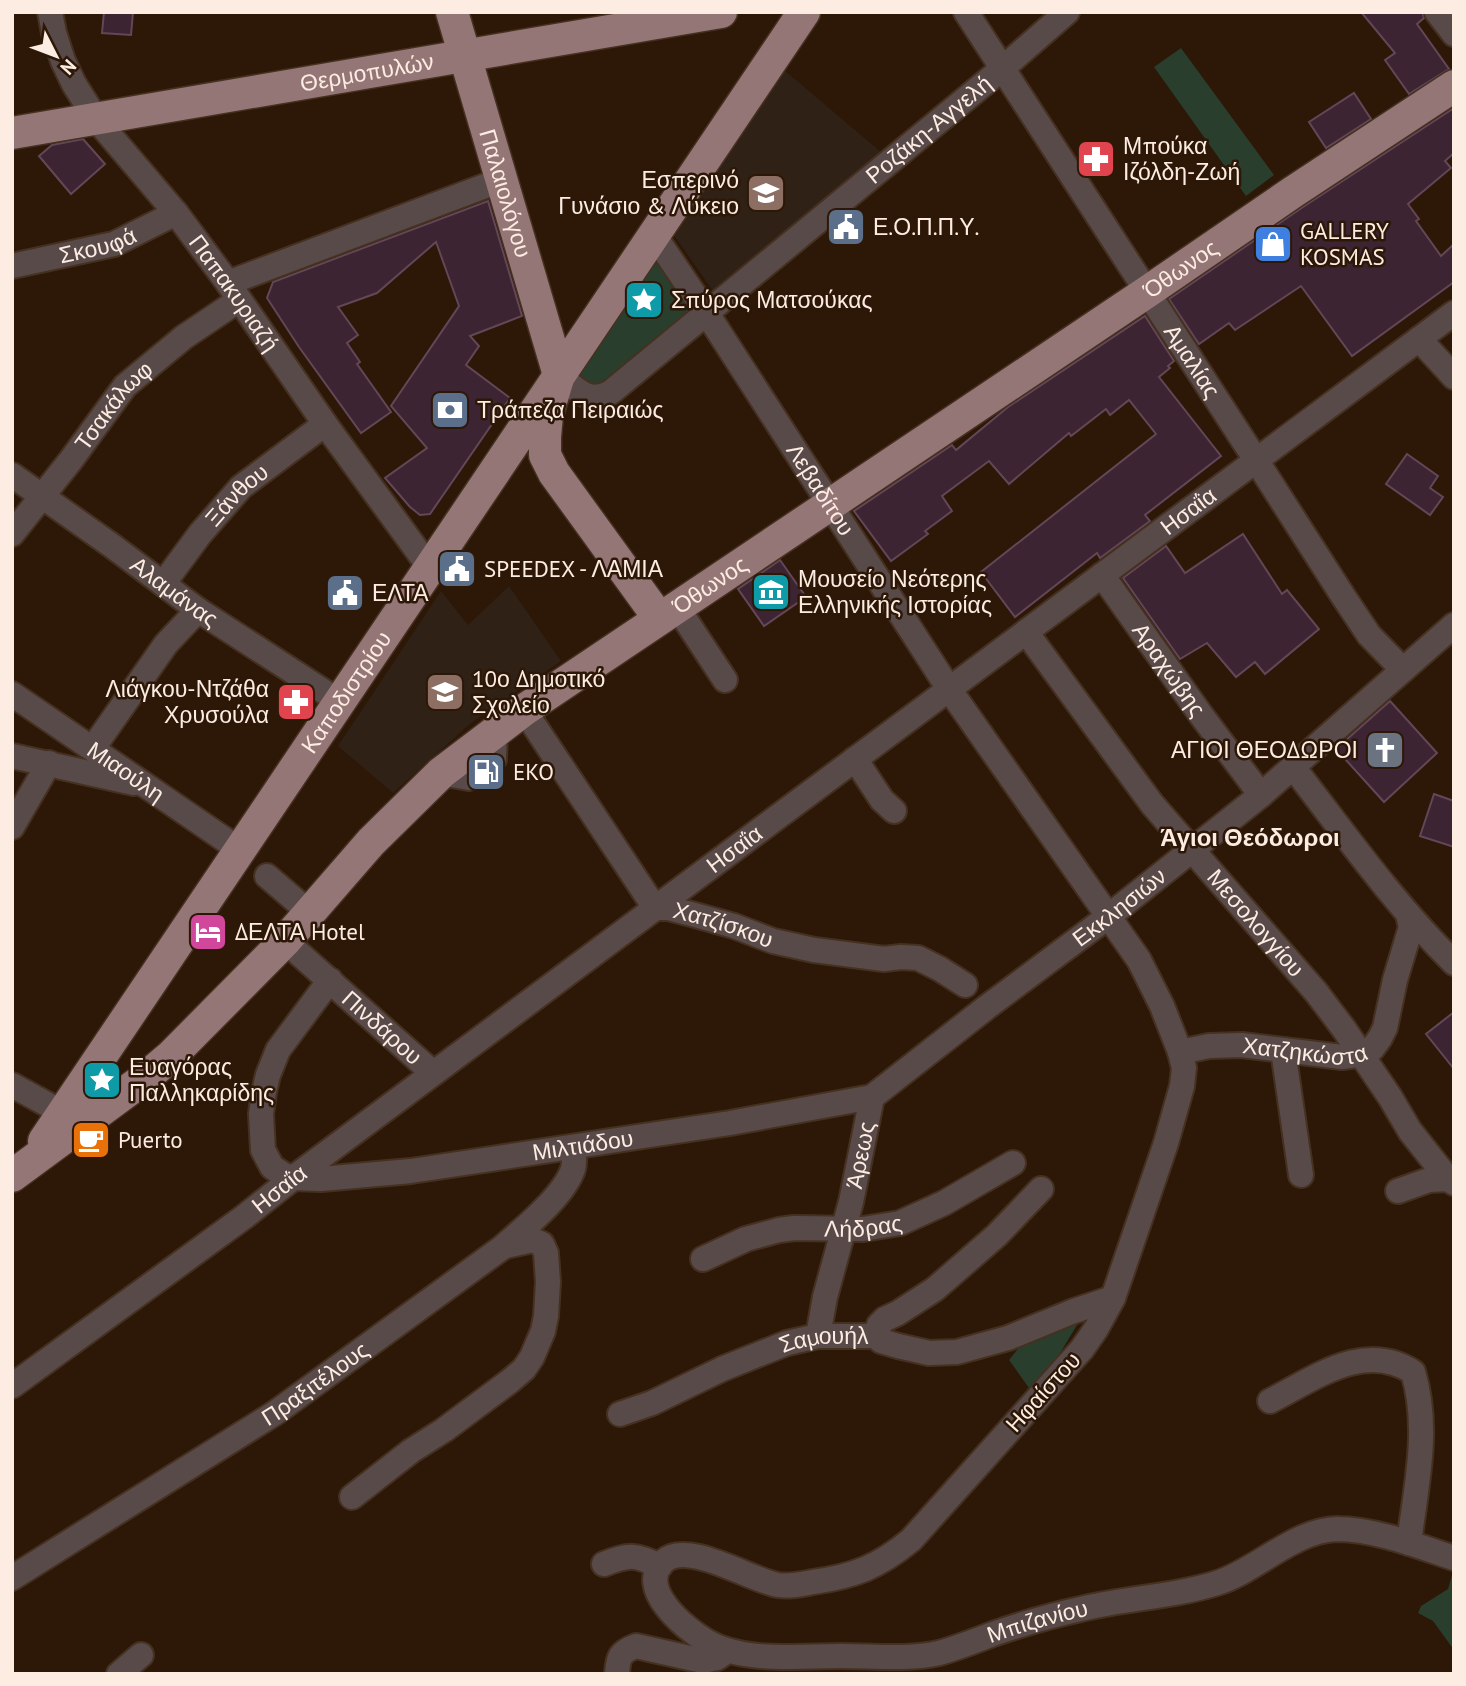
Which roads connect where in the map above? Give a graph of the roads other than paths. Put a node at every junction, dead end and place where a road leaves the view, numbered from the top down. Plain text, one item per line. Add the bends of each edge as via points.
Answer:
1 (50, 12) edge
2 (452, 12) edge
3 (721, 12) edge
4 (804, 12) edge
5 (966, 12) edge
6 (1067, 12) edge
7 (1437, 12) edge
8 (1454, 34) edge
9 (466, 56) junction
10 (1003, 68) junction
11 (1454, 86) edge
12 (96, 119) junction
13 (12, 133) edge
14 (501, 180) junction
15 (176, 214) junction
16 (654, 234) junction
17 (12, 266) edge
18 (233, 292) junction
19 (1147, 292) junction
20 (706, 312) junction
21 (1454, 313) edge
22 (1419, 339) junction
23 (559, 375) junction
24 (1454, 377) edge
25 (325, 424) junction
26 (510, 448) junction
27 (545, 455) junction
28 (1256, 460) junction
29 (12, 475) edge
30 (43, 496) junction
31 (830, 505) junction
32 (12, 534) edge
33 (430, 568) junction
34 (1102, 575) junction
35 (163, 584) junction
36 (198, 610) junction
37 (668, 613) junction
38 (1454, 625) edge
39 (1026, 632) junction
40 (1409, 665) junction
41 (725, 680) dead end
42 (949, 689) junction
43 (12, 694) edge
44 (340, 702) junction
45 (524, 710) junction
46 (93, 748) junction
47 (12, 756) edge
48 (855, 759) junction
49 (49, 763) junction
50 (1293, 767) junction
51 (147, 786) junction
52 (1261, 795) junction
53 (894, 811) dead end
54 (12, 827) edge
55 (240, 850) junction
56 (1192, 850) junction
57 (267, 876) dead end
58 (655, 908) junction
59 (310, 913) junction
60 (1408, 914) junction
61 (1109, 916) junction
62 (285, 942) junction
63 (1454, 963) edge
64 (330, 980) junction
65 (965, 985) dead end
66 (108, 1046) junction
67 (1283, 1051) junction
68 (1180, 1052) junction
69 (1361, 1054) junction
70 (433, 1073) junction
71 (145, 1078) junction
72 (12, 1085) edge
73 (872, 1097) junction
74 (63, 1113) junction
75 (573, 1147) junction
76 (1013, 1163) dead end
77 (21, 1169) edge
78 (1300, 1175) dead end
79 (293, 1178) junction
80 (1451, 1181) edge
81 (1041, 1189) dead end
82 (1398, 1191) dead end
83 (844, 1228) junction
84 (503, 1247) junction
85 (703, 1259) dead end
86 (1113, 1298) junction
87 (818, 1336) junction
88 (876, 1336) junction
89 (12, 1386) edge
90 (1270, 1401) dead end
91 (620, 1414) dead end
92 (352, 1497) dead end
93 (1409, 1543) junction
94 (1454, 1558) edge
95 (604, 1564) dead end
96 (660, 1566) junction
97 (12, 1578) edge
98 (727, 1650) junction
99 (141, 1655) dead end
100 (119, 1674) edge
101 (617, 1674) edge

1 - 12 street, Παπακυριαζή via 63,61
2 - 9 main road, Παλαιολόγου
3 - 9 main road, Θερμοπυλών
4 - 16 main road, Καποδιστρίου
5 - 10 street, Αμαλίας
6 - 10 street, Ροζάκη-Αγγελή
7 - 8 street
9 - 12 main road, Θερμοπυλών
9 - 14 main road, Παλαιολόγου
10 - 19 street, Αμαλίας
10 - 20 street, Ροζάκη-Αγγελή
11 - 19 main road, Όθωνος
12 - 13 main road, Θερμοπυλών
12 - 15 street, Παπακυριαζή
14 - 18 street, Τσακάλωφ
14 - 23 main road, Παλαιολόγου
15 - 17 street, Σκουφά via 114,244
15 - 18 street, Παπακυριαζή
16 - 20 street, Λεβαδίτου
16 - 23 main road, Καποδιστρίου
18 - 25 street, Παπακυριαζή
18 - 30 street, Τσακάλωφ via 125,386
19 - 28 street, Αμαλίας
19 - 31 main road, Όθωνος
20 - 23 street, Ροζάκη-Αγγελή via 604,396 585,396
20 - 31 street, Λεβαδίτου
21 - 22 street, Ησαΐα
22 - 24 street
22 - 28 street, Ησαΐα
23 - 26 main road, Καποδιστρίου
23 - 27 main road via 547,415
25 - 33 street, Παπακυριαζή
25 - 35 street, Ξάνθου via 241,486
26 - 27 main road
26 - 33 main road, Καποδιστρίου
27 - 37 main road via 554,473
28 - 34 street, Ησαΐα
28 - 40 street, Αμαλίας via 1369,635
29 - 30 street, Αλαμάνας
30 - 32 street, Τσακάλωφ
30 - 35 street, Αλαμάνας
31 - 37 main road, Όθωνος
31 - 42 street, Λεβαδίτου
33 - 44 main road, Καποδιστρίου
34 - 39 street, Ησαΐα
34 - 52 street, Αραχώβης
35 - 36 street, Αλαμάνας
36 - 44 street, Αλαμάνας
36 - 46 street via 166,644
37 - 41 street
37 - 45 main road, Όθωνος
38 - 40 street, Εκκλησιών
39 - 42 street, Ησαΐα
39 - 56 street, Μεσολογγίου
40 - 50 street, Εκκλησιών
42 - 48 street, Ησαΐα
42 - 61 street, Λεβαδίτου
43 - 46 street, Μιαούλη
44 - 55 main road, Καποδιστρίου
45 - 58 street, Χατζίσκου
45 - 59 main road, Όθωνος via 442,773 371,842
46 - 51 street, Μιαούλη
47 - 49 street
48 - 53 street
48 - 58 street, Ησαΐα
49 - 51 street
49 - 54 street
50 - 52 street, Εκκλησιών
50 - 60 street
51 - 55 street, Μιαούλη
52 - 56 street, Εκκλησιών
55 - 66 main road, Καποδιστρίου
56 - 61 street, Εκκλησιών
56 - 69 street, Μεσολογγίου via 1316,992
57 - 59 street
58 - 65 street, Χατζίσκου via 814,950 918,958
58 - 70 street, Ησαΐα
59 - 62 main road, Όθωνος
60 - 63 street
60 - 69 street, Χατζηκώστα via 1411,927 1385,1028 1372,1049
61 - 68 street, Ηφαίστου via 1150,979
61 - 73 street, Εκκλησιών
62 - 64 street, Πινδάρου
62 - 71 main road, Όθωνος
64 - 70 street, Πινδάρου
64 - 79 street via 278,1050 262,1101 262,1150 272,1167
66 - 71 main road via 122,1069
66 - 74 main road, Καποδιστρίου
67 - 68 street, Χατζηκώστα via 1219,1045
67 - 69 street, Χατζηκώστα via 1335,1057
67 - 78 street
68 - 86 street, Ηφαίστου via 1184,1068 1180,1095
69 - 80 street, Μεσολογγίου via 1410,1131
70 - 79 street, Ησαΐα
71 - 77 main road, Όθωνος
72 - 74 street
73 - 75 street, Μιλτιάδου
73 - 83 street, Άρεως
74 - 77 main road, Καποδιστρίου
75 - 79 street, Μιλτιάδου via 411,1171
75 - 84 street, Πραξιτέλους via 573,1167 564,1185
76 - 83 street, Λήδρας via 900,1223
79 - 89 street, Ησαΐα
80 - 82 street via 1429,1180
81 - 88 street via 935,1289 884,1320
83 - 85 street, Λήδρας via 779,1230 746,1238
83 - 87 street, Άρεως
84 - 92 street via 533,1240 547,1253 546,1317 532,1357 510,1381
84 - 97 street, Πραξιτέλους via 275,1413
86 - 88 street, Σαμουήλ via 957,1352 929,1353
86 - 96 street, Ηφαίστου via 1074,1358 911,1540 877,1565 795,1585 779,1585 688,1555 671,1556
87 - 88 street, Σαμουήλ
87 - 91 street, Σαμουήλ via 787,1343
90 - 93 street via 1354,1361 1380,1360 1413,1372 1421,1407 1419,1476
93 - 94 street, Μπιζανίου
93 - 98 street, Μπιζανίου via 1363,1532 1326,1530 1219,1583 1070,1611 920,1656 771,1656
95 - 96 street via 636,1556
96 - 98 street, Μπιζανίου via 655,1586 664,1603 693,1633
98 - 101 street via 703,1661 636,1646 625,1650 618,1660
99 - 100 street

